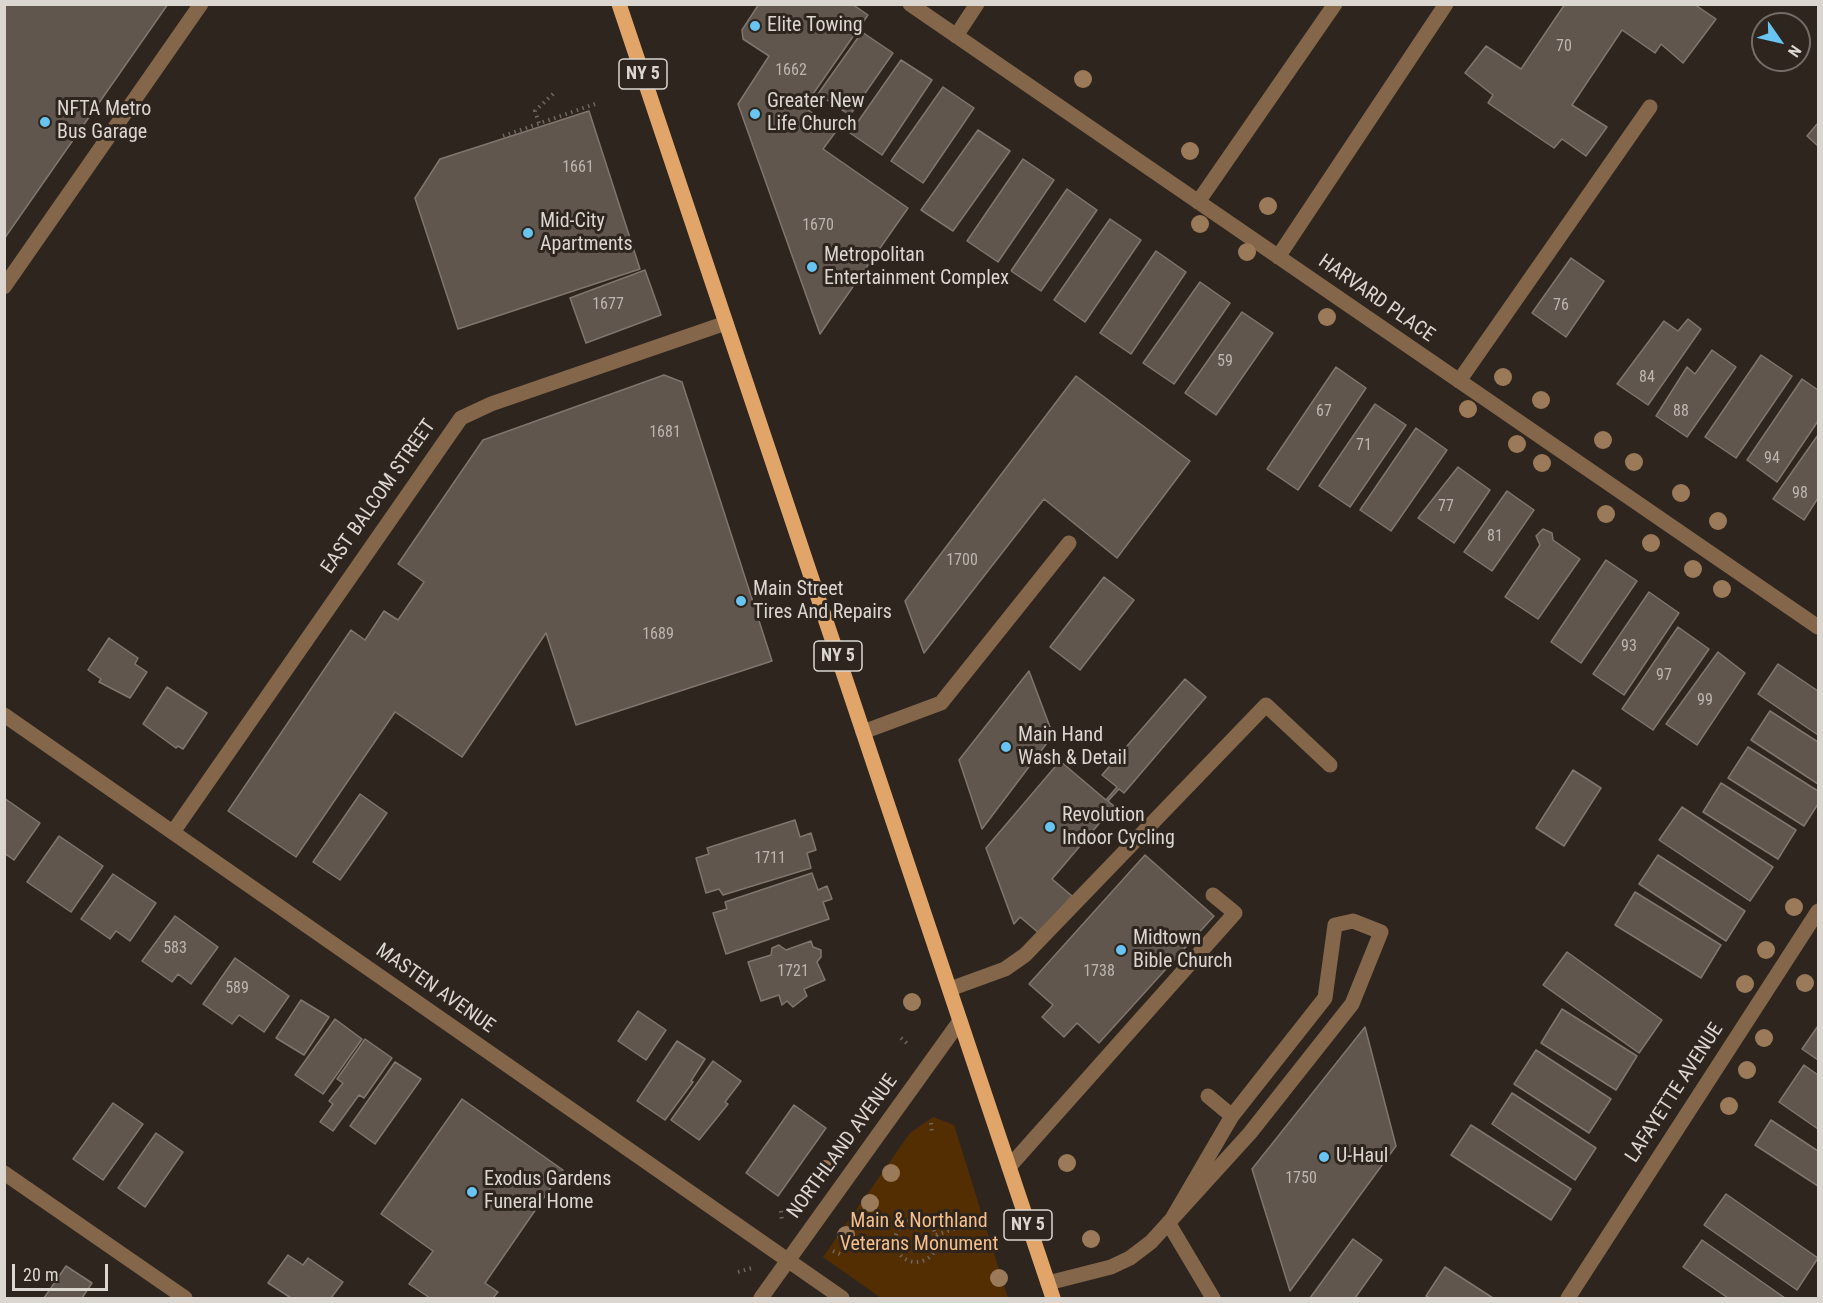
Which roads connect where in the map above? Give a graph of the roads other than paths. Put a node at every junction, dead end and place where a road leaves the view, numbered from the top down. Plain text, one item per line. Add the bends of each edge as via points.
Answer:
1 (201, 4) edge
2 (619, 4) edge
3 (910, 4) edge
4 (977, 4) edge
5 (1335, 4) edge
6 (1446, 4) edge
7 (956, 36) junction
8 (1650, 107) dead end
9 (1198, 202) junction
10 (1278, 257) junction
11 (4, 287) edge
12 (726, 323) junction
13 (1459, 381) junction
14 (1069, 543) dead end
15 (1818, 627) edge
16 (4, 715) edge
17 (863, 732) junction
18 (1330, 765) dead end
19 (173, 832) junction
20 (1213, 895) dead end
21 (1818, 911) edge
22 (950, 989) junction
23 (960, 1022) junction
24 (1208, 1096) dead end
25 (1232, 1116) junction
26 (1009, 1167) junction
27 (4, 1173) edge
28 (1169, 1224) junction
29 (788, 1260) junction
30 (1048, 1283) junction
31 (185, 1299) edge
32 (761, 1299) edge
33 (842, 1299) edge
34 (1053, 1299) edge
35 (1212, 1299) edge
36 (1568, 1299) edge

1 - 11 street
2 - 12 main road, NY 5
3 - 7 street, HARVARD PLACE
4 - 7 street
5 - 9 street
6 - 10 street
7 - 9 street, HARVARD PLACE
8 - 13 street
9 - 10 street, HARVARD PLACE
10 - 13 street, HARVARD PLACE
12 - 17 main road, NY 5
12 - 19 street, EAST BALCOM STREET via 491,404 461,418
13 - 15 street, HARVARD PLACE
14 - 17 street via 941,703
16 - 19 street, MASTEN AVENUE
17 - 22 main road, NY 5
18 - 22 street via 1266,705 1025,955 1005,969
19 - 29 street, MASTEN AVENUE
20 - 26 street via 1234,913
21 - 36 street, LAFAYETTE AVENUE
22 - 23 main road, NY 5
23 - 26 main road, NY 5
23 - 29 street, NORTHLAND AVENUE
24 - 25 street
25 - 28 street
25 - 28 street via 1325,998 1335,925 1353,921 1381,932 1352,1004 1251,1133
26 - 30 main road, NY 5
27 - 31 street
28 - 30 street via 1130,1258 1111,1267
28 - 35 street
29 - 32 street, NORTHLAND AVENUE
29 - 33 street, MASTEN AVENUE
30 - 34 main road, NY 5

